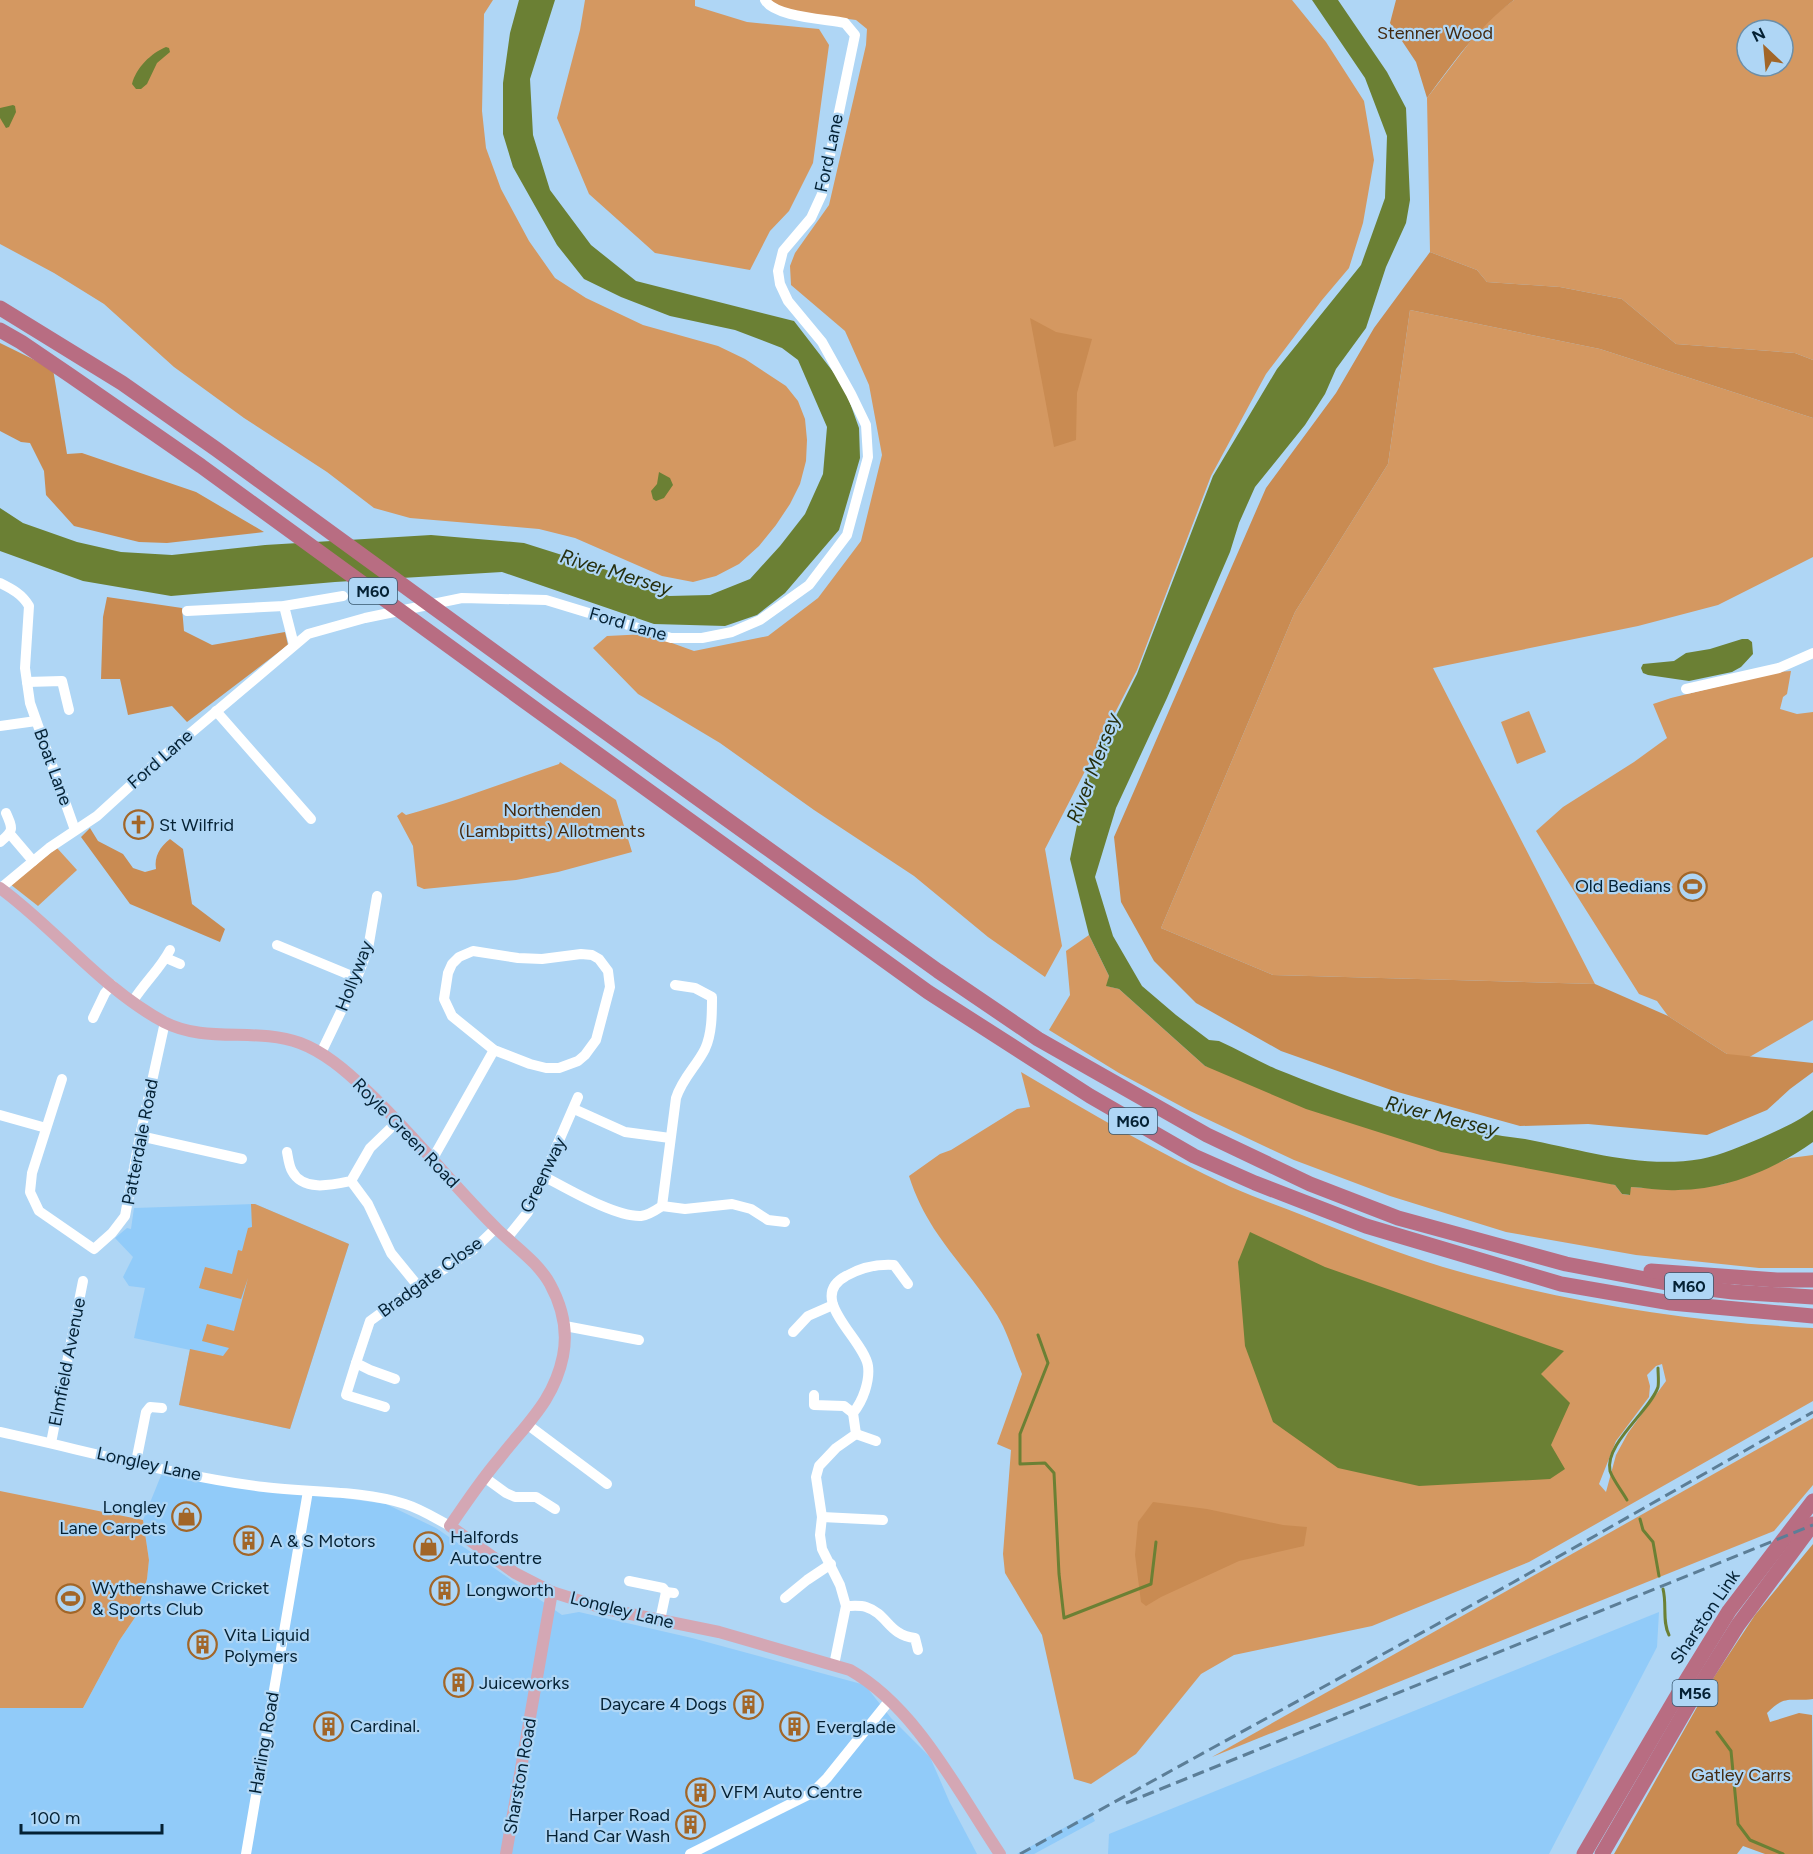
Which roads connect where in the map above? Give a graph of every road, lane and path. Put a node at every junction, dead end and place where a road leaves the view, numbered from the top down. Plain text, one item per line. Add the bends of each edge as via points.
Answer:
1 (765, 0) edge
2 (0, 308) edge
3 (0, 330) edge
4 (0, 583) edge
5 (343, 596) dead end
6 (284, 606) junction
7 (187, 611) dead end
8 (294, 645) junction
9 (1813, 653) edge
10 (27, 682) junction
11 (1686, 689) dead end
12 (69, 710) dead end
13 (216, 711) junction
14 (36, 721) junction
15 (0, 726) edge
16 (6, 813) dead end
17 (311, 819) dead end
18 (75, 830) junction
19 (10, 834) junction
20 (0, 842) edge
21 (33, 861) junction
22 (0, 888) edge
23 (377, 896) dead end
24 (277, 945) dead end
25 (180, 964) dead end
26 (357, 978) junction
27 (112, 985) junction
28 (675, 985) dead end
29 (133, 1001) junction
30 (93, 1018) dead end
31 (165, 1022) junction
32 (494, 1050) junction
33 (321, 1053) junction
34 (62, 1079) dead end
35 (578, 1097) dead end
36 (574, 1109) junction
37 (0, 1114) edge
38 (398, 1121) junction
39 (46, 1128) junction
40 (140, 1136) junction
41 (670, 1138) junction
42 (287, 1152) dead end
43 (242, 1159) dead end
44 (432, 1160) junction
45 (545, 1177) junction
46 (351, 1181) junction
47 (662, 1206) junction
48 (785, 1222) dead end
49 (496, 1228) junction
50 (507, 1238) junction
51 (1566, 1264) junction
52 (1813, 1280) edge
53 (83, 1281) dead end
54 (908, 1284) dead end
55 (418, 1286) junction
56 (1813, 1297) edge
57 (833, 1305) junction
58 (1813, 1316) edge
59 (565, 1326) junction
60 (793, 1332) dead end
61 (639, 1340) dead end
62 (356, 1363) junction
63 (395, 1379) dead end
64 (814, 1395) dead end
65 (386, 1407) dead end
66 (162, 1408) dead end
67 (853, 1413) junction
68 (528, 1425) junction
69 (0, 1432) edge
70 (856, 1434) junction
71 (876, 1442) dead end
72 (51, 1443) junction
73 (136, 1462) junction
74 (484, 1477) junction
75 (607, 1484) dead end
76 (308, 1491) junction
77 (555, 1509) dead end
78 (1810, 1512) edge
79 (822, 1517) junction
80 (883, 1520) dead end
81 (450, 1526) junction
82 (831, 1564) junction
83 (629, 1581) dead end
84 (552, 1592) junction
85 (785, 1598) dead end
86 (846, 1606) junction
87 (660, 1620) junction
88 (918, 1650) dead end
89 (834, 1665) junction
90 (889, 1701) junction
91 (998, 1851) edge
92 (246, 1854) edge
93 (506, 1854) edge
94 (690, 1854) edge
95 (1584, 1854) edge
96 (1602, 1854) edge

1 - 8 street, Ford Lane via 777,11 845,23 855,35 822,194 811,218 783,251 778,271 788,301 822,342 866,425 867,457 847,535 809,585 760,620 732,632 702,638 671,638 546,600 462,598 365,618 308,634
2 - 51 highway, M60 via 122,382 938,971 1038,1039 1188,1124 1310,1184 1398,1218
3 - 58 highway, M60 via 201,466 928,992 1080,1090 1194,1156 1366,1226 1562,1284 1671,1303
4 - 10 street, Boat Lane via 13,589 29,606
5 - 6 street
6 - 7 street
6 - 8 street
8 - 13 street, Ford Lane
9 - 11 street via 1779,668
10 - 12 street via 62,681
10 - 14 street, Boat Lane
13 - 17 street
13 - 18 street, Ford Lane via 97,816
14 - 15 street
14 - 18 street, Boat Lane
16 - 19 street via 12,827
18 - 21 street, Ford Lane
19 - 20 street
19 - 21 street
21 - 22 street, Ford Lane
22 - 27 main road, Royle Green Road
23 - 26 street, Hollyway via 368,949
24 - 26 street
25 - 29 street via 168,954
26 - 33 street, Hollyway
27 - 29 main road, Royle Green Road
27 - 30 street
28 - 41 street via 696,988 712,997 712,1014 705,1048 681,1083
29 - 31 main road, Royle Green Road
31 - 33 main road, Royle Green Road via 201,1033 275,1037
31 - 40 street, Patterdale Road
32 - 32 street via 446,1007 444,989 448,973 459,957 473,951 542,959 581,954 592,955 604,965 611,978 601,1026 592,1048 578,1061 546,1068
32 - 44 street
33 - 38 main road, Royle Green Road
34 - 39 street
35 - 36 street, Greenway
36 - 41 street via 625,1132
36 - 45 street, Greenway
37 - 39 street
38 - 44 main road, Royle Green Road
38 - 46 street via 370,1148
39 - 40 street, Patterdale Road via 30,1192 39,1211 94,1249 125,1215
40 - 43 street
41 - 47 street
42 - 46 street via 285,1167 308,1185
44 - 49 main road, Royle Green Road
45 - 47 street via 631,1215 650,1214
45 - 50 street, Greenway via 528,1212
46 - 55 street via 368,1204 391,1253
47 - 48 street via 685,1209 732,1204 751,1209 768,1220
49 - 50 main road, Royle Green Road
49 - 55 street, Bradgate Close via 473,1250
50 - 59 main road, Royle Green Road via 550,1282
51 - 52 highway, M60 via 1718,1277
51 - 56 highway, M60 via 1677,1285
53 - 72 street, Elmfield Avenue
54 - 57 street via 894,1265 880,1264 841,1279 831,1295
55 - 62 street, Bradgate Close via 370,1321
57 - 60 street via 808,1316
57 - 67 street via 868,1364 866,1386
59 - 61 street
59 - 68 main road, Royle Green Road via 555,1385
62 - 63 street
62 - 65 street, Bradgate Close via 346,1395
64 - 67 street via 814,1405 844,1406
66 - 73 street via 150,1407 146,1412
67 - 70 street
68 - 74 main road, Royle Green Road
68 - 75 street
69 - 72 street, Longley Lane
70 - 71 street
70 - 79 street via 819,1466 816,1477
72 - 73 street, Longley Lane
73 - 76 street, Longley Lane via 264,1487
74 - 77 street via 515,1497 539,1492
74 - 81 main road, Royle Green Road
76 - 81 street, Longley Lane via 392,1500
76 - 92 street, Harling Road
78 - 95 highway, Sharston Link / M56 via 1775,1549 1730,1611
78 - 96 highway, Sharston Link / M56 via 1800,1541 1738,1625
79 - 80 street
79 - 82 street via 822,1549
81 - 84 main road, Longley Lane via 515,1574
82 - 85 street
82 - 86 street
83 - 87 street via 670,1592
84 - 87 main road, Longley Lane via 606,1610
84 - 93 main road, Sharston Road
86 - 88 street via 866,1606 904,1637 915,1638
86 - 89 street
87 - 89 main road, Longley Lane via 719,1632
89 - 90 main road, Longley Lane via 865,1678
90 - 91 main road, Longley Lane via 926,1740
90 - 94 street via 812,1793

